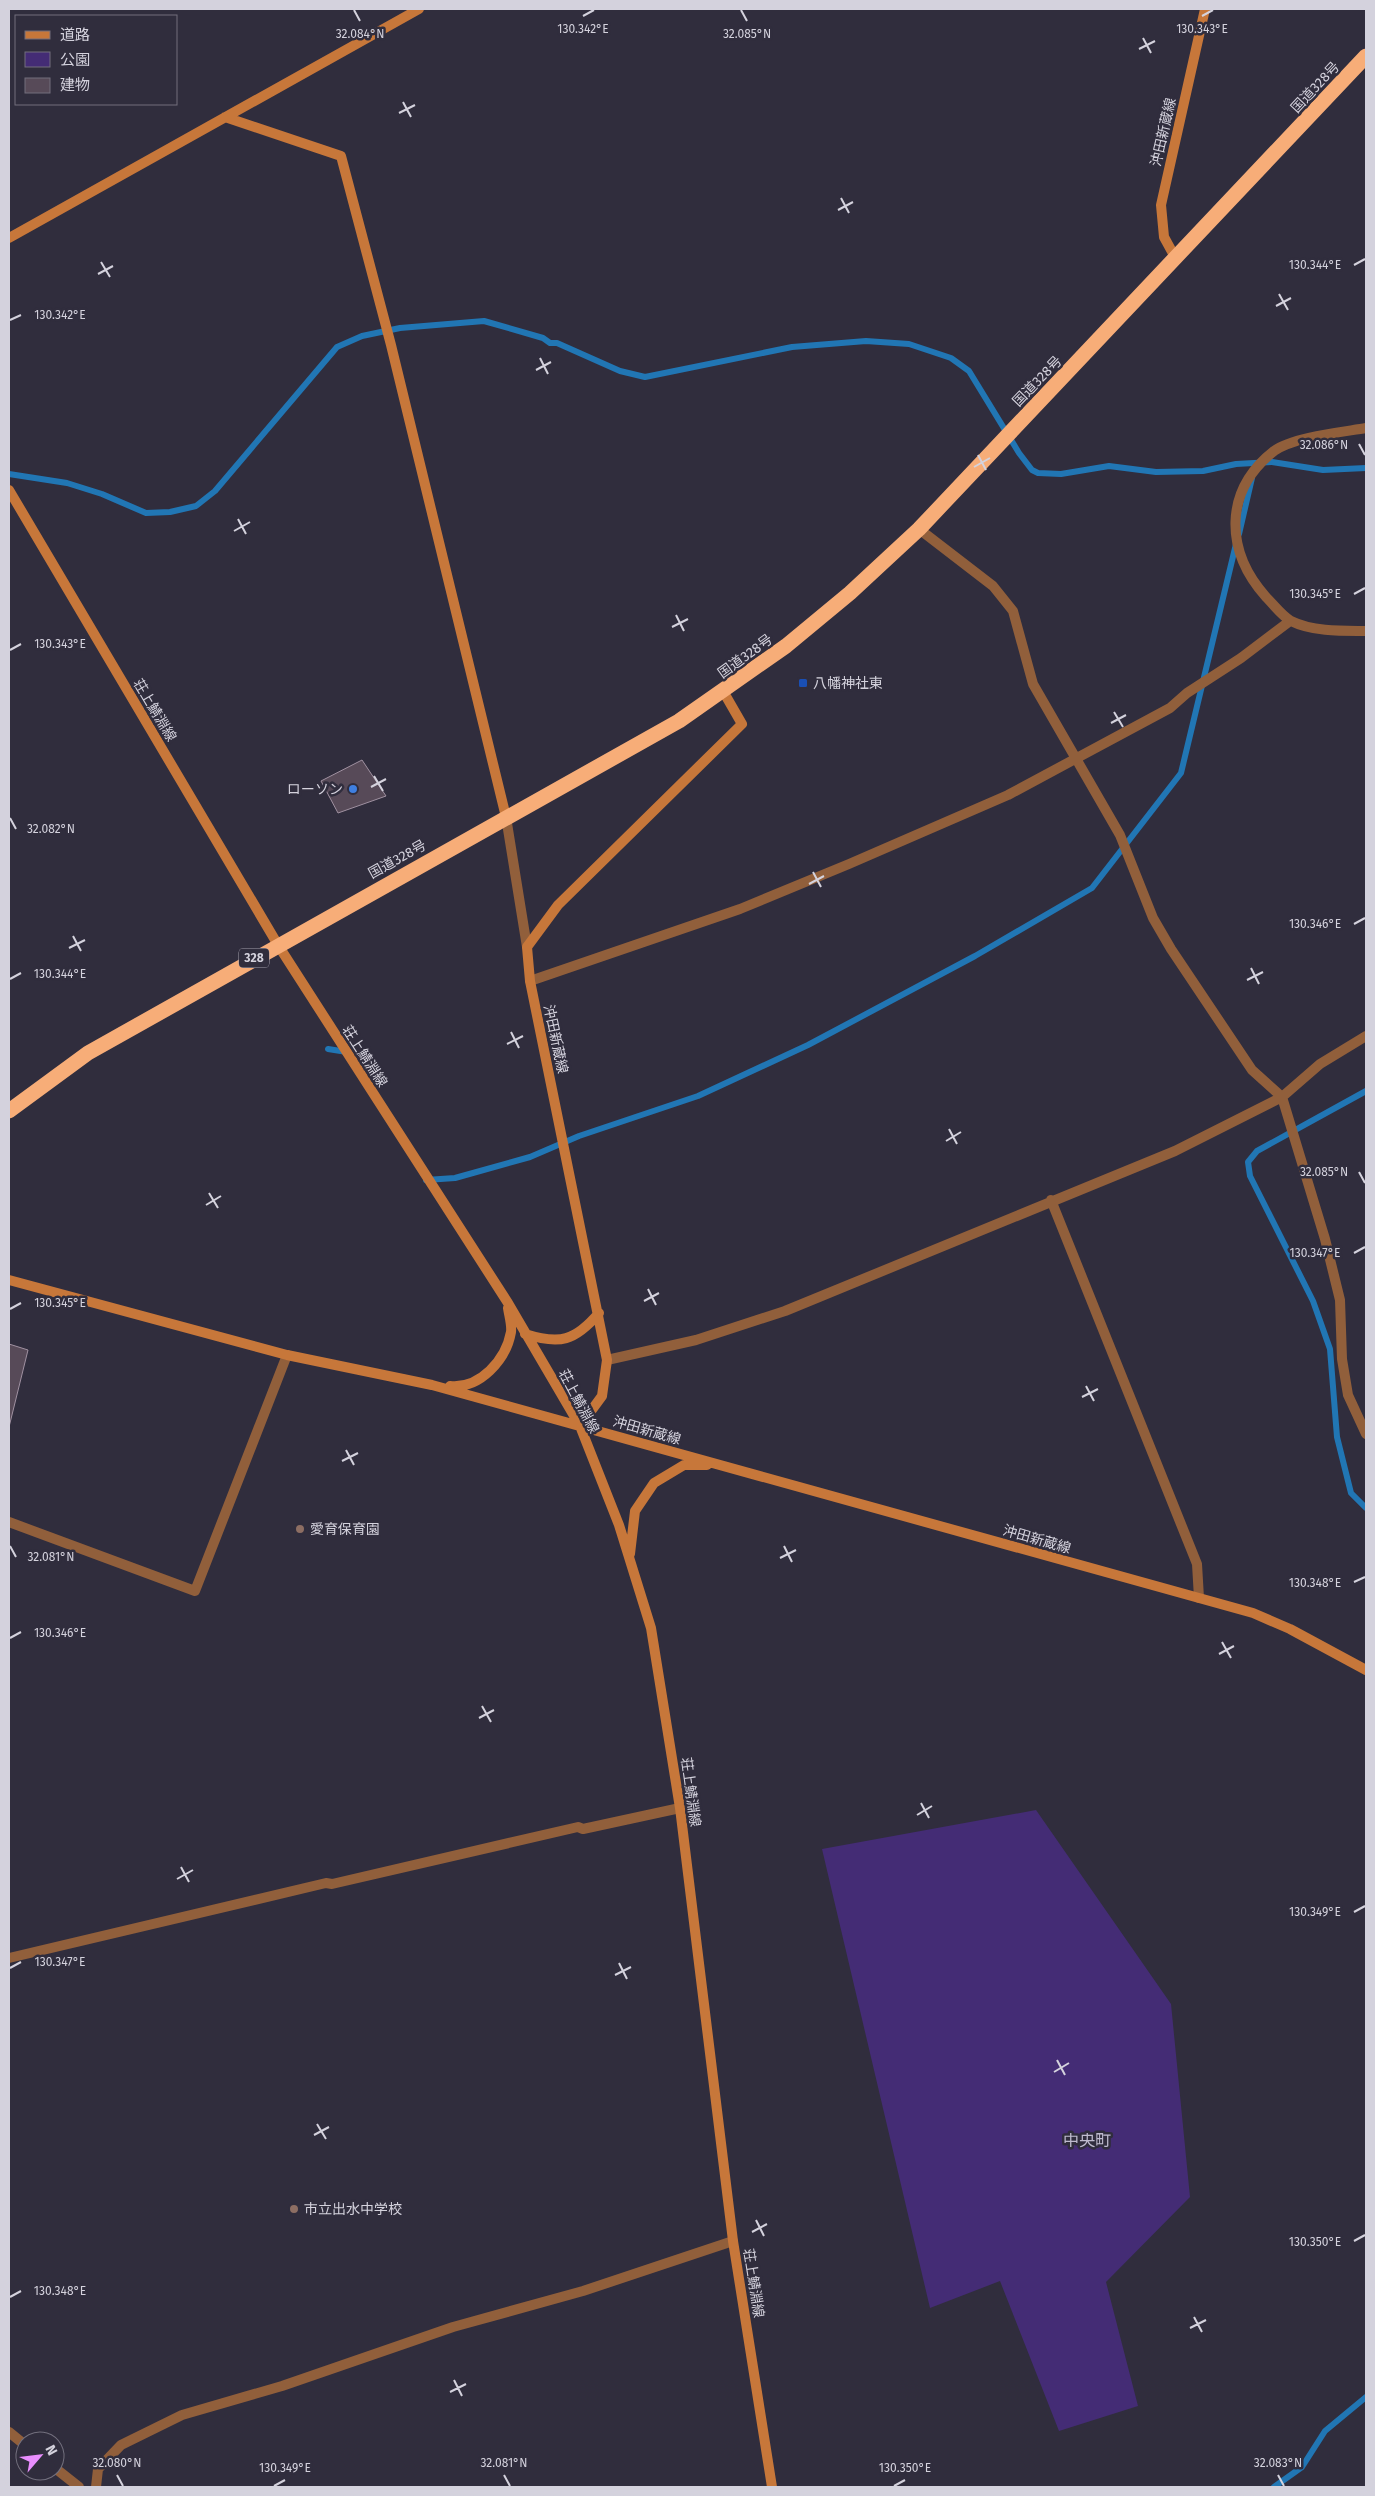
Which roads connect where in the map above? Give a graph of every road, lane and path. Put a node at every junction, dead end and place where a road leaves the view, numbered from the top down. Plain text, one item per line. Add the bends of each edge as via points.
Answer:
1 (418, 9) edge
2 (1205, 9) edge
3 (1366, 56) edge
4 (225, 117) junction
5 (9, 238) edge
6 (1176, 259) junction
7 (1366, 428) edge
8 (9, 490) edge
9 (919, 529) junction
10 (1290, 621) junction
11 (1366, 631) edge
12 (723, 691) junction
13 (1075, 758) junction
14 (506, 817) junction
15 (278, 945) junction
16 (527, 947) junction
17 (530, 981) junction
18 (1366, 1036) edge
19 (1282, 1097) junction
20 (9, 1111) edge
21 (1052, 1200) junction
22 (9, 1280) edge
23 (508, 1303) junction
24 (599, 1312) junction
25 (525, 1334) junction
26 (287, 1355) junction
27 (607, 1360) junction
28 (432, 1385) junction
29 (580, 1426) junction
30 (1366, 1434) edge
31 (718, 1464) junction
32 (9, 1522) edge
33 (629, 1558) junction
34 (1199, 1598) junction
35 (1366, 1670) edge
36 (680, 1808) junction
37 (9, 1958) edge
38 (734, 2241) junction
39 (65, 2476) edge
40 (80, 2487) edge
41 (96, 2487) edge
42 (772, 2487) edge

1 - 4 main road
2 - 6 main road, 沖田新蔵線 via 1161,205 1164,237
3 - 6 highway, 国道328号 / 328
4 - 5 main road
4 - 14 main road via 341,156 391,344
6 - 9 highway, 国道328号 / 328
7 - 10 street via 1304,439 1276,450 1244,485 1235,509 1236,539 1250,575
8 - 15 main road, 荘上鯖淵線
9 - 12 highway, 国道328号 / 328 via 850,593
9 - 13 street via 993,586 1013,611 1033,684
10 - 11 street via 1343,631
10 - 13 street via 1170,708
12 - 14 highway, 国道328号 / 328 via 679,721
12 - 16 main road via 742,724 558,905
13 - 17 street via 1008,795 740,909
13 - 19 street via 1120,835 1153,918 1171,948 1252,1070
14 - 15 highway, 国道328号 / 328
14 - 16 street
15 - 20 highway, 国道328号 / 328 via 88,1053
15 - 23 main road, 荘上鯖淵線
16 - 17 main road, 沖田新蔵線
17 - 24 main road, 沖田新蔵線
18 - 19 street via 1320,1064
19 - 21 street via 1175,1151
19 - 30 street via 1325,1238 1340,1300 1342,1359 1348,1395
21 - 27 street via 786,1312 696,1340
21 - 34 street via 1197,1564
22 - 26 main road
23 - 25 main road, 荘上鯖淵線
23 - 28 main road via 511,1330 503,1356 484,1377 459,1387
24 - 25 main road via 586,1328 558,1340 547,1341
24 - 27 main road, 沖田新蔵線
25 - 29 main road, 荘上鯖淵線
26 - 28 main road
26 - 32 street via 195,1591
27 - 29 main road, 沖田新蔵線 via 602,1396
28 - 29 main road
29 - 31 main road, 沖田新蔵線
29 - 33 main road, 荘上鯖淵線
31 - 33 main road via 684,1465 654,1483 635,1511
31 - 34 main road, 沖田新蔵線
33 - 36 main road, 荘上鯖淵線 via 651,1628
34 - 35 main road, 沖田新蔵線 via 1253,1613
36 - 37 street via 583,1829 578,1827 326,1883
36 - 38 main road, 荘上鯖淵線
38 - 41 street via 182,2415 121,2445 98,2469
38 - 42 main road, 荘上鯖淵線
39 - 40 street

